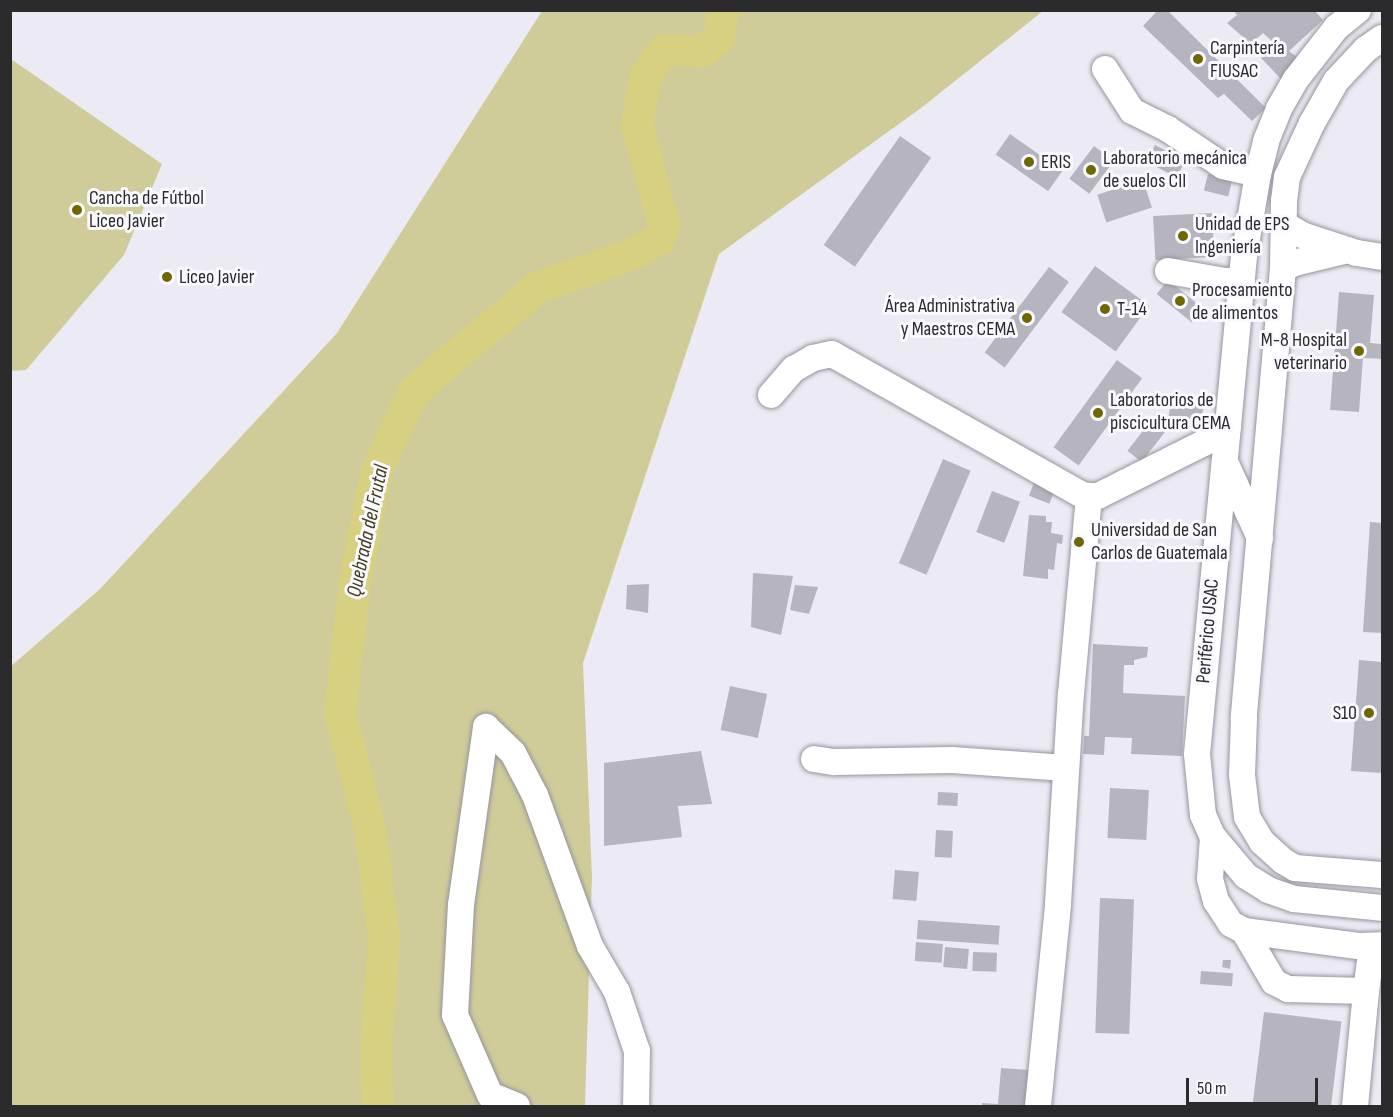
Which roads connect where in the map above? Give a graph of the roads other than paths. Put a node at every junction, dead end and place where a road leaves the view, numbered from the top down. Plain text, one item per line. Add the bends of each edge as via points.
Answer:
1 (1358, 10) edge
2 (1383, 38) edge
3 (1105, 69) dead end
4 (1258, 174) junction
5 (1284, 212) junction
6 (1348, 250) junction
7 (1383, 257) edge
8 (1243, 268) junction
9 (1283, 268) junction
10 (1168, 271) dead end
11 (771, 395) dead end
12 (1228, 427) junction
13 (1225, 462) junction
14 (1089, 496) junction
15 (1261, 542) junction
16 (814, 759) dead end
17 (1066, 768) junction
18 (1213, 837) junction
19 (1383, 875) edge
20 (1383, 908) edge
21 (1244, 931) junction
22 (1377, 945) edge
23 (1365, 991) junction
24 (517, 1107) edge
25 (636, 1107) edge
26 (1038, 1107) edge
27 (1354, 1107) edge

1 - 4 street, Periférico USAC via 1336,28 1296,79 1279,109
2 - 5 street via 1366,49 1336,81 1312,123 1287,177
3 - 4 street via 1132,111 1168,129 1223,166
4 - 8 street, Periférico USAC
5 - 6 street via 1302,235
5 - 8 street via 1260,226
5 - 9 street
6 - 7 street
6 - 9 street
8 - 10 street via 1225,281
8 - 12 street, Periférico USAC
9 - 15 street
11 - 14 street via 794,369 813,358 832,354
12 - 13 street, Periférico USAC
12 - 14 street via 1098,496
13 - 15 street
13 - 18 street, Periférico USAC via 1197,754 1203,815
14 - 17 street
15 - 19 street via 1244,735 1242,775 1247,817 1262,842 1295,868
16 - 17 street via 952,760
17 - 26 street via 1058,904
18 - 20 street, Periférico USAC via 1246,876 1268,890 1294,899
18 - 21 street via 1210,879 1216,901 1231,924
21 - 22 street
21 - 23 street via 1274,982 1288,989
22 - 23 street
23 - 27 street
24 - 25 street via 490,1095 455,1015 461,905 486,727 513,753 535,795 590,946 617,992 638,1051

